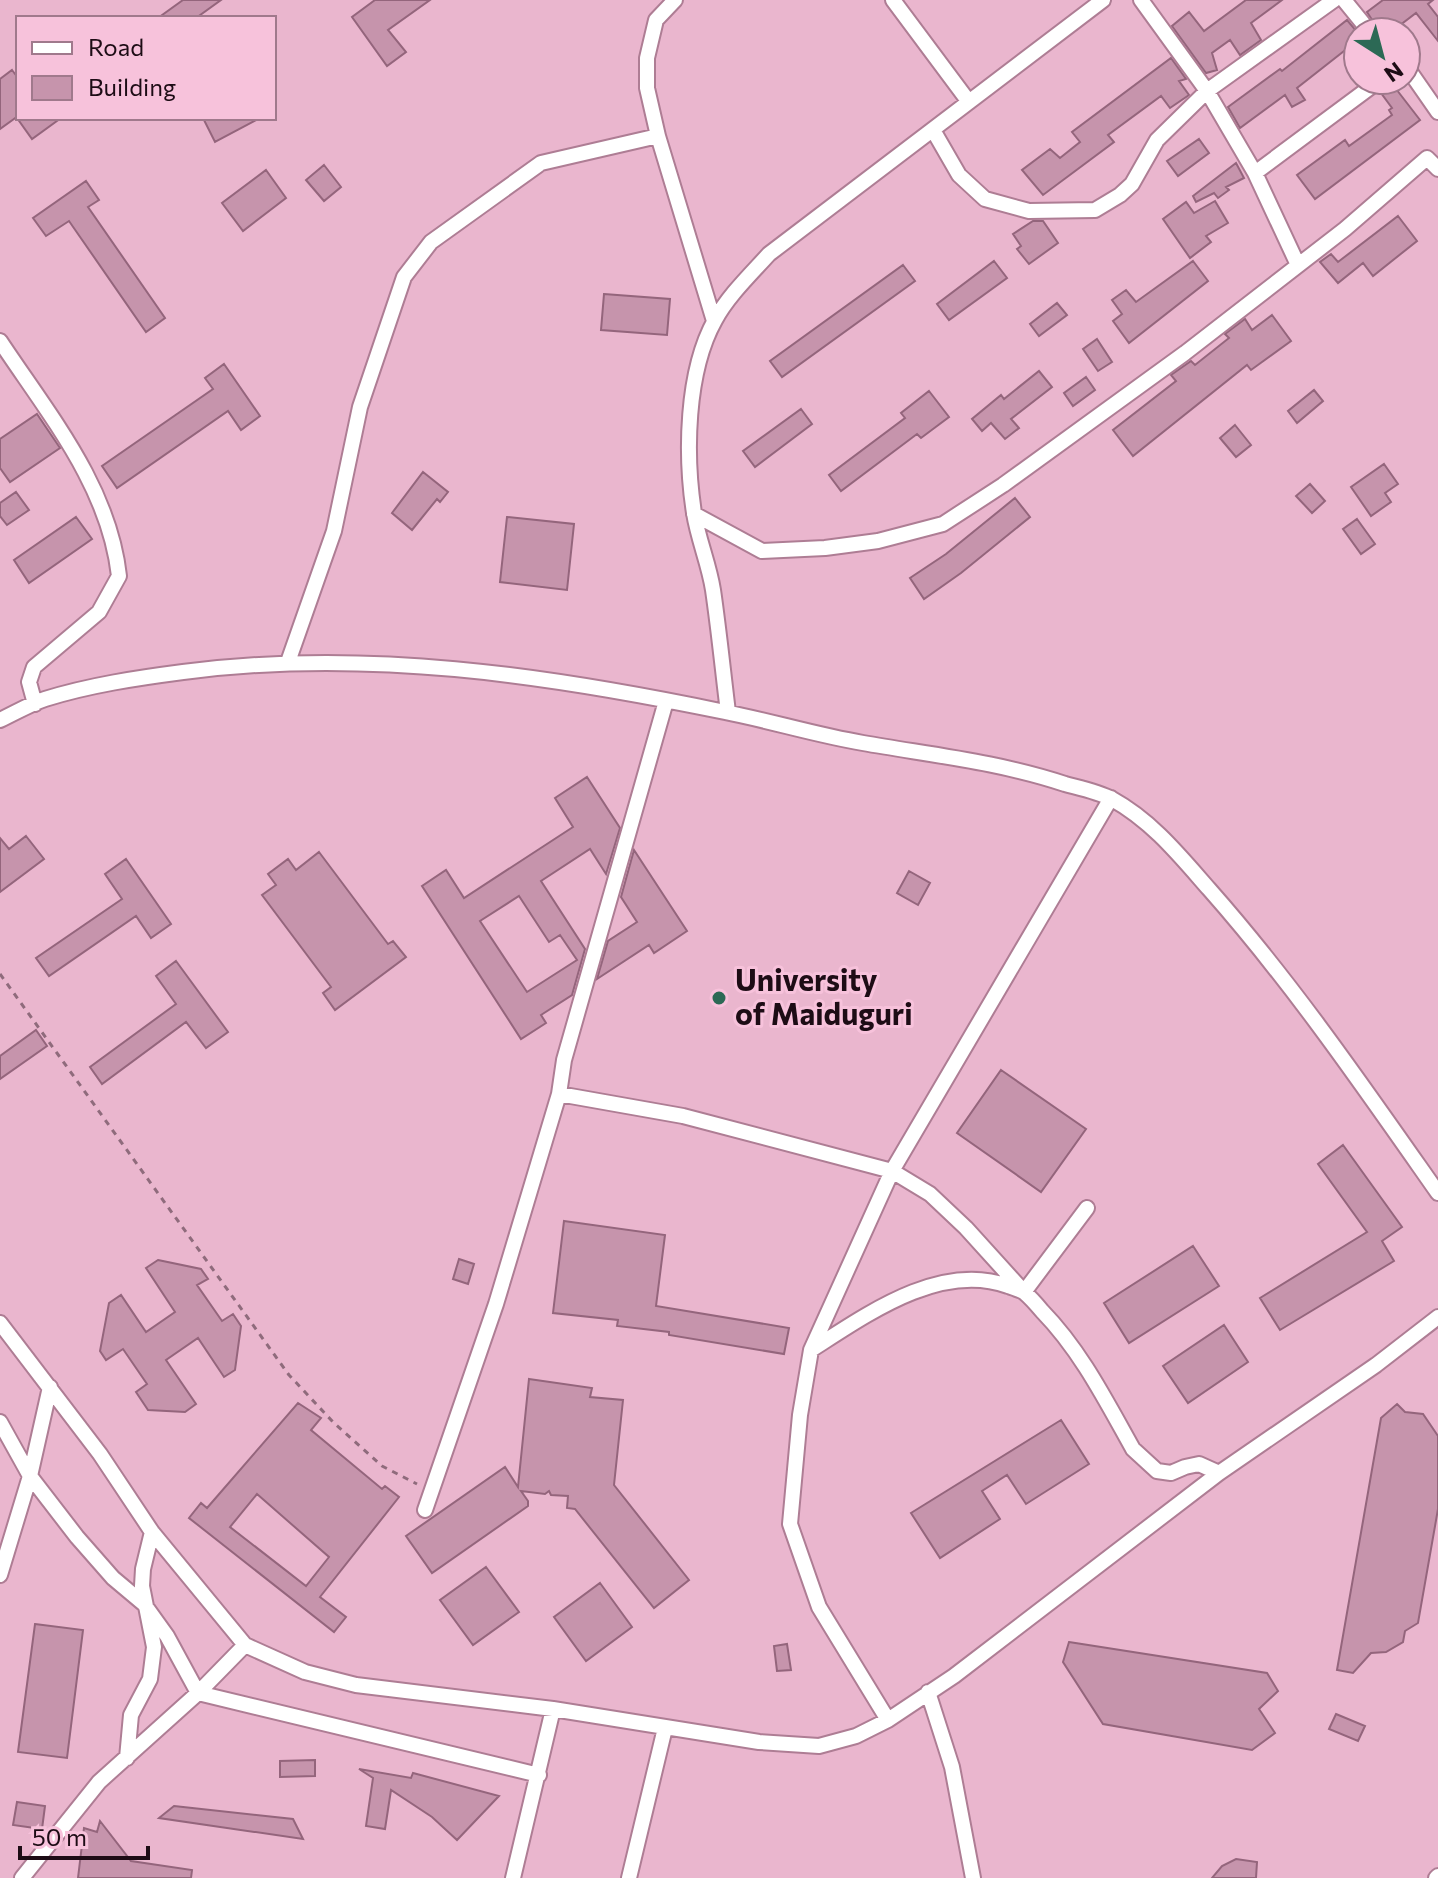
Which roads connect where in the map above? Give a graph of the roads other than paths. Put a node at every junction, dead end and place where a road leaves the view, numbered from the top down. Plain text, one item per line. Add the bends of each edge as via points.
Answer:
1 (675, 0) edge
2 (893, 0) edge
3 (1103, 0) edge
4 (1141, 0) edge
5 (1334, 0) edge
6 (1344, 0) edge
7 (1357, 16) edge
8 (1422, 89) edge
9 (1207, 91) junction
10 (1358, 96) edge
11 (969, 102) junction
12 (1438, 112) edge
13 (933, 130) junction
14 (658, 136) junction
15 (1434, 159) edge
16 (1255, 173) junction
17 (1298, 265) junction
18 (714, 321) junction
19 (0, 341) edge
20 (694, 514) junction
21 (288, 662) junction
22 (666, 701) junction
23 (35, 704) junction
24 (728, 712) junction
25 (0, 720) edge
26 (1111, 798) junction
27 (559, 1094) junction
28 (892, 1171) junction
29 (1438, 1193) edge
30 (1087, 1208) dead end
31 (1024, 1292) junction
32 (1438, 1317) edge
33 (0, 1323) edge
34 (811, 1350) junction
35 (50, 1387) junction
36 (0, 1422) edge
37 (1219, 1473) junction
38 (30, 1476) junction
39 (425, 1510) dead end
40 (152, 1532) junction
41 (0, 1575) edge
42 (144, 1604) junction
43 (245, 1645) junction
44 (928, 1692) junction
45 (198, 1693) junction
46 (553, 1709) junction
47 (888, 1720) junction
48 (665, 1728) junction
49 (127, 1758) junction
50 (539, 1775) junction
51 (22, 1878) edge
52 (513, 1878) edge
53 (629, 1878) edge
54 (973, 1878) edge

1 - 14 street via 656,20 647,58 647,88
2 - 11 street
3 - 11 street
4 - 9 street
5 - 9 street
6 - 7 street
8 - 12 street
9 - 13 street via 1157,140 1132,184 1095,210 1029,211 985,199 959,175
9 - 16 street
10 - 16 street
11 - 13 street
13 - 18 street via 769,254
14 - 18 street
14 - 21 street via 541,163 431,242 404,277 360,407 334,531
15 - 17 street
16 - 17 street
17 - 20 street via 943,524 851,545 762,551
18 - 20 street via 698,362 690,414
19 - 23 street via 81,461 102,503 119,576 99,612 34,667 29,682
20 - 24 street via 713,588
21 - 22 street via 483,671
21 - 23 street via 116,681
22 - 24 street
22 - 27 street via 564,1060
23 - 25 street
24 - 26 street via 862,743 956,756
26 - 28 street
26 - 29 street via 1160,834 1242,927
27 - 28 street via 683,1116
27 - 39 street via 496,1304
28 - 31 street via 930,1194
28 - 34 street
30 - 31 street
31 - 34 street via 995,1281 927,1287 870,1312
31 - 37 street via 1083,1362 1141,1459 1165,1474 1199,1464
32 - 37 street
33 - 35 street
34 - 47 street via 790,1524 819,1607
35 - 38 street
35 - 40 street
36 - 38 street
37 - 44 street
38 - 41 street
38 - 42 street via 113,1578
40 - 42 street via 143,1569
40 - 43 street
42 - 45 street
42 - 49 street via 154,1647 150,1679 131,1715
43 - 45 street
43 - 46 street via 305,1672 356,1685
44 - 47 street
44 - 54 street via 952,1767
45 - 49 street
45 - 50 street
46 - 48 street
46 - 50 street
47 - 48 street via 819,1746
48 - 53 street
49 - 51 street via 99,1782
50 - 52 street

